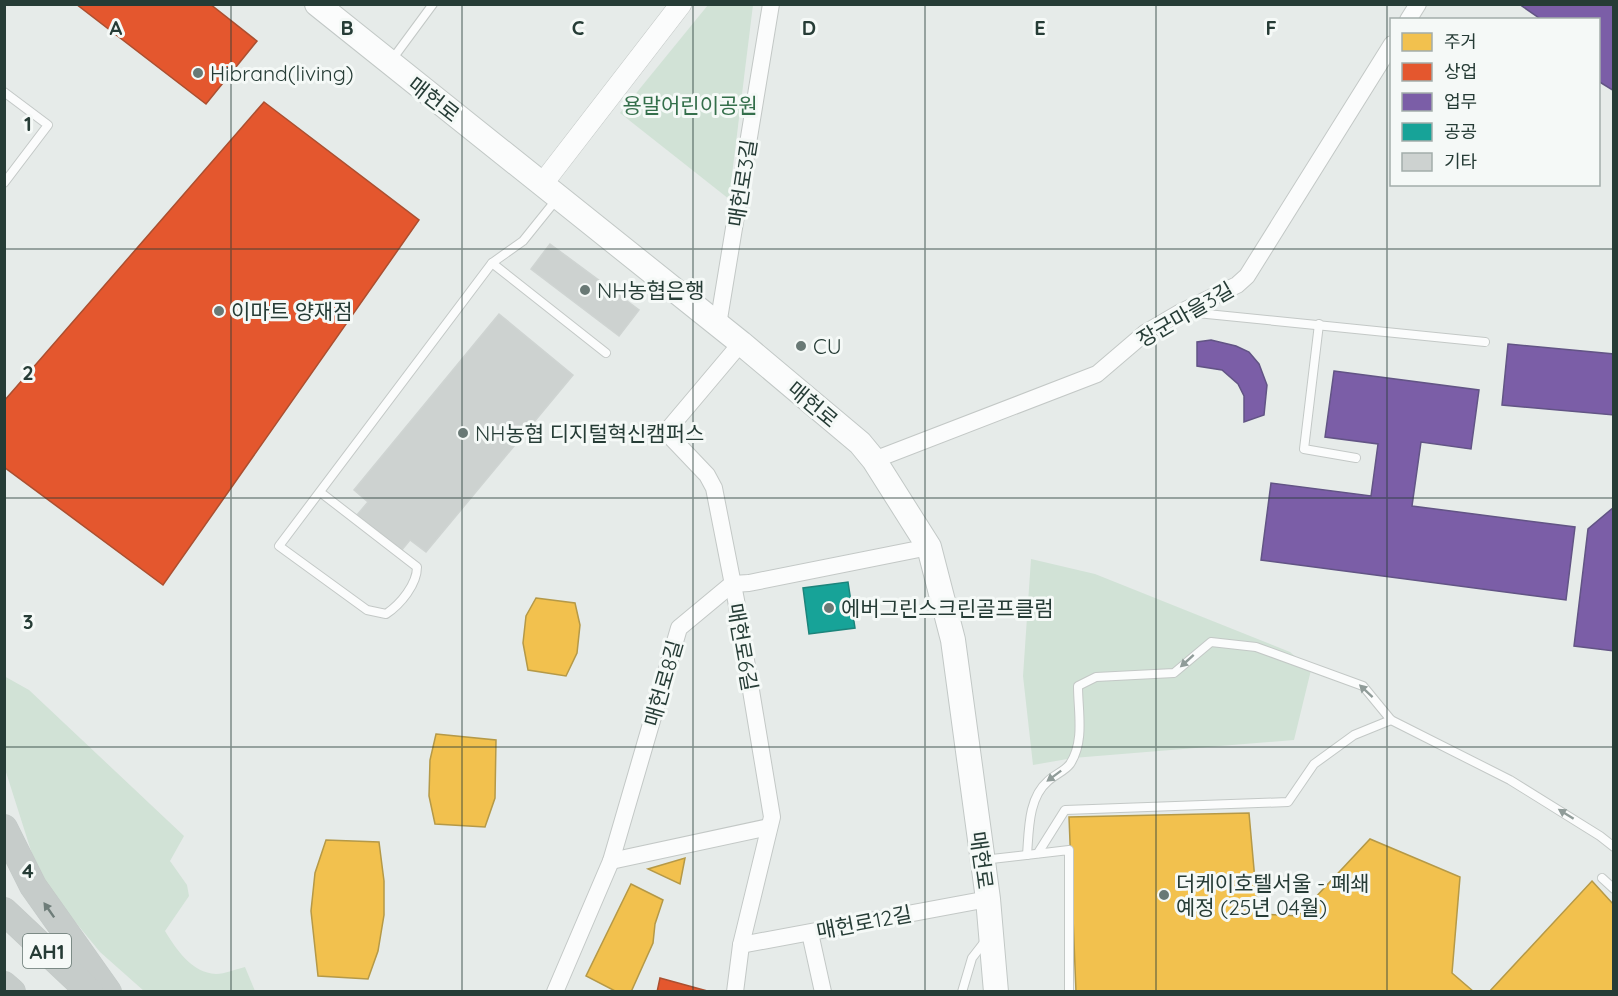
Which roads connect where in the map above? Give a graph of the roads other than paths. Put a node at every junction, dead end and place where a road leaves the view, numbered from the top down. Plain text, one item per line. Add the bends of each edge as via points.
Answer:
1 (317, 4) edge
2 (432, 4) edge
3 (681, 4) edge
4 (771, 4) edge
5 (1418, 4) edge
6 (1409, 18) edge
7 (1390, 47) edge
8 (388, 63) junction
9 (4, 92) edge
10 (4, 183) edge
11 (551, 190) junction
12 (492, 263) junction
13 (1181, 312) junction
14 (1319, 324) junction
15 (718, 326) junction
16 (1485, 342) dead end
17 (741, 343) junction
18 (606, 353) dead end
19 (1356, 458) dead end
20 (874, 460) junction
21 (320, 492) junction
22 (929, 547) junction
23 (732, 584) junction
24 (1391, 720) junction
25 (769, 827) junction
26 (4, 828) edge
27 (1614, 847) edge
28 (1038, 854) junction
29 (1027, 855) junction
30 (982, 860) junction
31 (611, 861) junction
32 (1602, 878) dead end
33 (1614, 889) edge
34 (988, 899) junction
35 (4, 911) edge
36 (992, 932) junction
37 (810, 933) junction
38 (741, 945) junction
39 (4, 985) edge
40 (12, 992) edge
41 (90, 992) edge
42 (108, 992) edge
43 (555, 992) edge
44 (735, 992) edge
45 (823, 992) edge
46 (962, 992) edge
47 (996, 992) edge
48 (1069, 992) edge

1 - 8 main road, 매헌로
2 - 8 lane
3 - 11 street
4 - 15 street, 매헌로3길
5 - 6 street
7 - 13 street, 장군마을3길 via 1247,276 1237,285
8 - 11 main road, 매헌로
9 - 10 lane via 48,125
11 - 12 lane via 523,241
11 - 15 main road, 매헌로
12 - 18 lane
12 - 21 lane
13 - 14 lane
13 - 20 street, 장군마을3길 via 1145,333 1096,374
14 - 16 lane
14 - 19 lane via 1304,449
15 - 17 main road, 매헌로
17 - 20 main road, 매헌로 via 860,443
17 - 23 street, 매헌로6길 via 666,432 707,475 714,488
20 - 22 main road, 매헌로
21 - 21 lane via 279,546 367,610 386,614 413,584 417,567
22 - 23 street
22 - 30 main road, 매헌로 via 953,640
23 - 25 street, 매헌로6길 via 772,817
23 - 31 street, 매헌로8길 via 679,628
27 -> 24 lane via 1510,780
24 - 28 lane via 1353,735 1314,764 1288,802 1065,810
24 -> 29 lane via 1363,686 1256,647 1211,642 1174,673 1096,677 1078,686 1081,729 1070,765 1037,791
25 - 31 street
25 - 38 street, 매헌로6길
42 -> 26 highway via 33,886
28 - 29 lane
28 - 48 lane via 1069,850
29 - 30 lane
30 - 34 main road, 매헌로
31 - 43 street, 매헌로8길
32 - 33 lane
34 - 36 main road, 매헌로
34 - 37 street, 매헌로12길
35 - 41 highway, AH1
36 - 46 lane via 972,958
36 - 47 main road, 매헌로
37 - 38 street, 매헌로12길
37 - 45 street
38 - 44 street, 매헌로6길
39 - 40 highway, AH1

